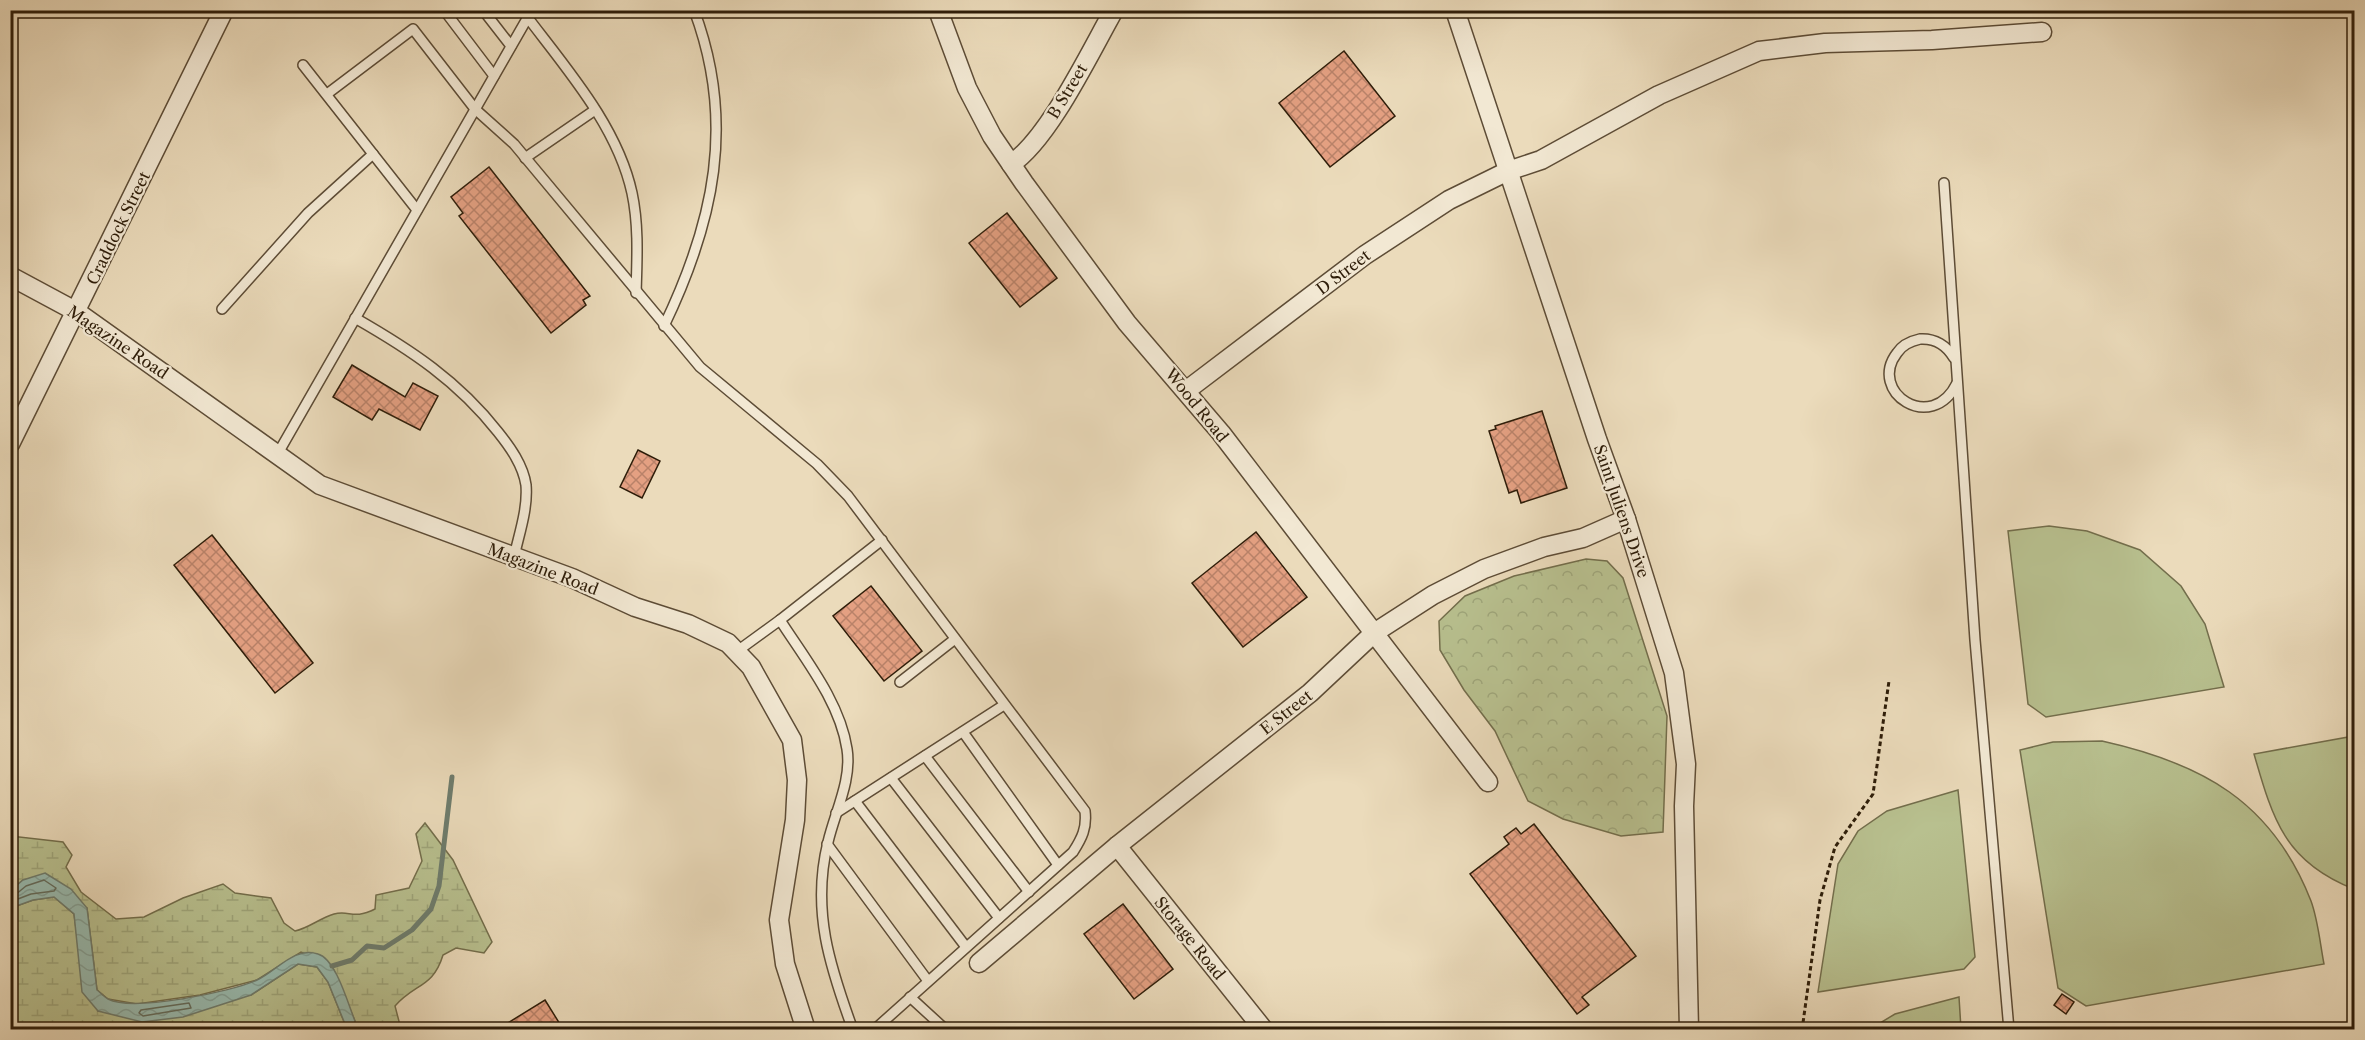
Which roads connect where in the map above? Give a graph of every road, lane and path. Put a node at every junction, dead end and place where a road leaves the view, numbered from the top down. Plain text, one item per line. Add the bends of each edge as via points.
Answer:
1 (225, 10) edge
2 (444, 10) edge
3 (483, 10) edge
4 (694, 10) edge
5 (938, 10) edge
6 (1114, 10) edge
7 (1455, 10) edge
8 (527, 13) edge
9 (2042, 32) dead end
10 (512, 46) junction
11 (303, 65) dead end
12 (494, 76) junction
13 (327, 94) junction
14 (475, 109) junction
15 (595, 110) junction
16 (373, 154) junction
17 (525, 158) junction
18 (1011, 164) junction
19 (1508, 171) junction
20 (1944, 183) dead end
21 (417, 210) junction
22 (10, 276) edge
23 (636, 293) junction
24 (222, 309) dead end
25 (77, 312) junction
26 (356, 318) junction
27 (664, 326) junction
28 (1956, 360) junction
29 (1957, 383) junction
30 (1187, 390) junction
31 (10, 444) edge
32 (277, 455) junction
33 (1626, 519) junction
34 (882, 540) junction
35 (513, 558) junction
36 (780, 620) junction
37 (1374, 633) junction
38 (955, 639) junction
39 (736, 652) junction
40 (1889, 681) dead end
41 (900, 682) dead end
42 (1004, 705) junction
43 (963, 732) junction
44 (926, 756) junction
45 (891, 778) junction
46 (1488, 782) dead end
47 (855, 801) junction
48 (836, 813) junction
49 (827, 844) junction
50 (1117, 846) junction
51 (1058, 865) junction
52 (1029, 891) junction
53 (999, 918) junction
54 (966, 947) junction
55 (979, 963) dead end
56 (928, 981) junction
57 (910, 997) junction
58 (806, 1029) edge
59 (853, 1029) edge
60 (874, 1029) edge
61 (946, 1029) edge
62 (1264, 1029) edge
63 (1689, 1029) edge
64 (1802, 1029) edge
65 (2009, 1029) edge

1 - 25 street, Craddock Street
2 - 12 lane
3 - 10 lane
4 - 27 lane via 716,94 713,182 705,225 687,280
5 - 18 street, Wood Road via 967,88
6 - 18 street, B Street via 1043,132 1025,155
7 - 19 street, Saint Juliens Drive
8 - 10 lane
8 - 15 lane
9 - 19 street, D Street via 1759,51 1659,95 1541,160
10 - 12 lane
11 - 13 lane
12 - 14 lane
13 - 14 lane via 413,29
13 - 16 lane
14 - 17 lane
14 - 21 lane
15 - 17 lane
15 - 23 lane via 632,192 637,241
16 - 21 lane
16 - 24 lane via 308,213
17 - 23 lane
18 - 30 street, Wood Road via 1127,323
19 - 30 street, D Street via 1449,200 1365,255
19 - 33 street, Saint Juliens Drive
20 - 28 lane
21 - 26 lane
22 - 25 street, Magazine Road
23 - 27 lane
25 - 31 street, Craddock Street
25 - 32 street, Magazine Road
26 - 32 lane
26 - 35 lane via 412,350 450,379 507,443 526,485 524,514
27 - 34 lane via 700,367 817,464
28 - 29 lane
28 - 29 lane via 1933,340 1910,342 1893,358 1890,381 1902,400 1924,408 1945,401
29 - 65 lane
30 - 37 street, Wood Road
32 - 35 street, Magazine Road via 320,485
33 - 37 street, E Street via 1583,538 1544,547 1484,569 1433,595
33 - 63 street, Saint Juliens Drive via 1674,673 1686,764
34 - 36 lane
34 - 38 lane
35 - 39 street, Magazine Road via 688,624 728,643
36 - 39 lane
36 - 48 lane via 818,678 845,736 848,770
37 - 46 street, Wood Road
37 - 50 street, E Street via 1310,693
38 - 41 lane
38 - 42 lane
39 - 58 street, Magazine Road via 751,667 792,740 795,820 778,920 785,964
40 - 64 path via 1873,794 1835,847 1820,900
42 - 43 lane
42 - 51 lane via 1085,811 1083,837
43 - 44 lane
43 - 51 lane
44 - 45 lane
44 - 52 lane
45 - 47 lane
45 - 53 lane
47 - 48 lane
47 - 54 lane
48 - 49 lane
49 - 56 lane
49 - 59 lane via 823,937
50 - 55 street, E Street
50 - 62 street, Storage Road
51 - 52 lane
52 - 53 lane
53 - 54 lane
54 - 56 lane
56 - 57 lane
57 - 60 lane
57 - 61 lane

